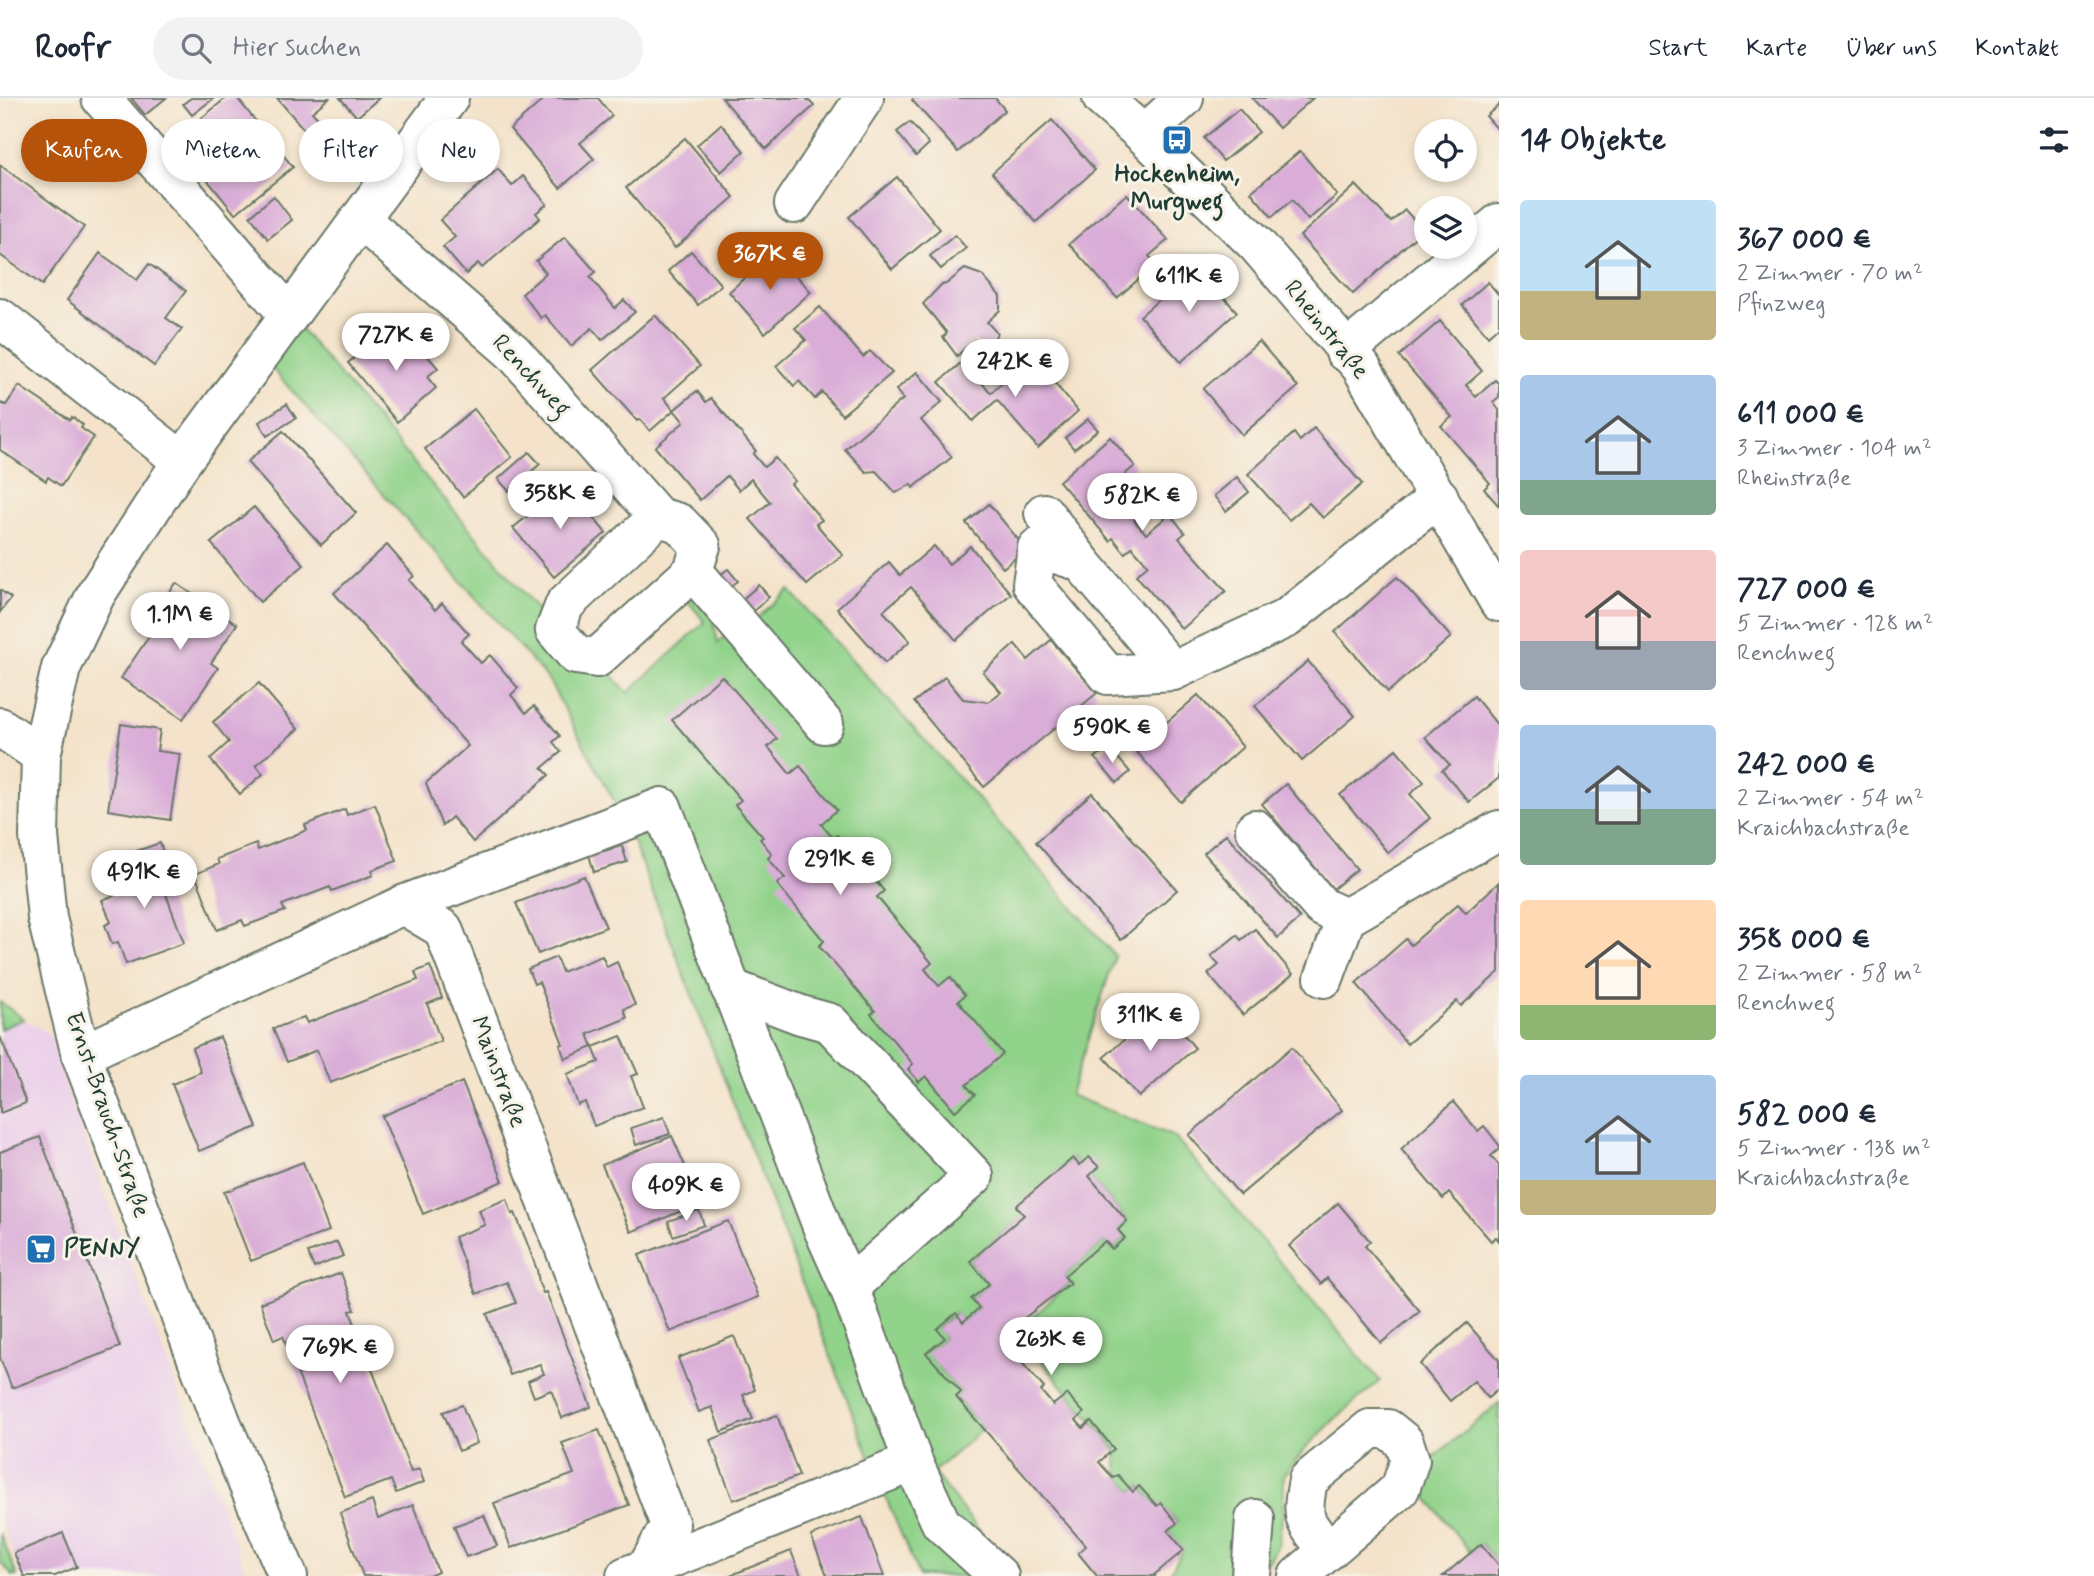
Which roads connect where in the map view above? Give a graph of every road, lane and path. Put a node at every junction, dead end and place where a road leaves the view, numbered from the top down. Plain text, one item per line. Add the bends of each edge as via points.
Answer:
1 (101, 98) edge
2 (449, 98) edge
3 (864, 98) edge
4 (1102, 98) edge
5 (1184, 98) edge
6 (1144, 135) junction
7 (794, 204) dead end
8 (360, 219) junction
9 (1499, 223) edge
10 (289, 315) junction
11 (0, 318) edge
12 (1345, 352) junction
13 (182, 461) junction
14 (1439, 497) junction
15 (1044, 513) dead end
16 (658, 517) junction
17 (1081, 562) junction
18 (694, 571) junction
19 (1499, 602) edge
20 (1173, 671) junction
21 (824, 724) dead end
22 (0, 727) edge
23 (41, 755) junction
24 (1255, 830) dead end
25 (1499, 830) edge
26 (403, 905) junction
27 (1346, 918) junction
28 (1324, 978) dead end
29 (730, 988) junction
30 (81, 1055) junction
31 (849, 1287) junction
32 (914, 1462) junction
33 (1255, 1518) dead end
34 (637, 1572) edge
35 (288, 1576) edge
36 (999, 1576) edge
37 (1251, 1576) edge

1 - 10 street
2 - 8 street, Ernst-Brauch-Straße
3 - 7 street
4 - 6 street, Rheinstraße
5 - 6 street
6 - 12 street, Rheinstraße via 1257,245
8 - 10 street, Ernst-Brauch-Straße
8 - 16 street, Renchweg via 513,352
9 - 12 street
10 - 13 street, Ernst-Brauch-Straße
11 - 13 street
12 - 14 street, Rheinstraße via 1361,367
13 - 23 street, Ernst-Brauch-Straße via 96,594 66,655
14 - 19 street, Rheinstraße
14 - 20 street via 1287,618
15 - 17 street
16 - 18 street, Renchweg via 679,523 701,546
16 - 18 street via 565,604 555,630 576,655 597,657
17 - 20 street
17 - 20 street via 1037,548 1032,584 1108,675
18 - 21 street
22 - 23 street
23 - 30 street, Ernst-Brauch-Straße via 39,836 47,918
24 - 27 street via 1322,907
25 - 27 street
26 - 29 street via 662,807
26 - 30 street
26 - 34 street, Mainstraße via 443,929 670,1525
27 - 28 street
29 - 31 street
29 - 31 street via 830,1023 974,1175
30 - 35 street, Ernst-Brauch-Straße via 222,1424
31 - 32 street
32 - 34 street
32 - 36 street via 941,1523
33 - 37 street

